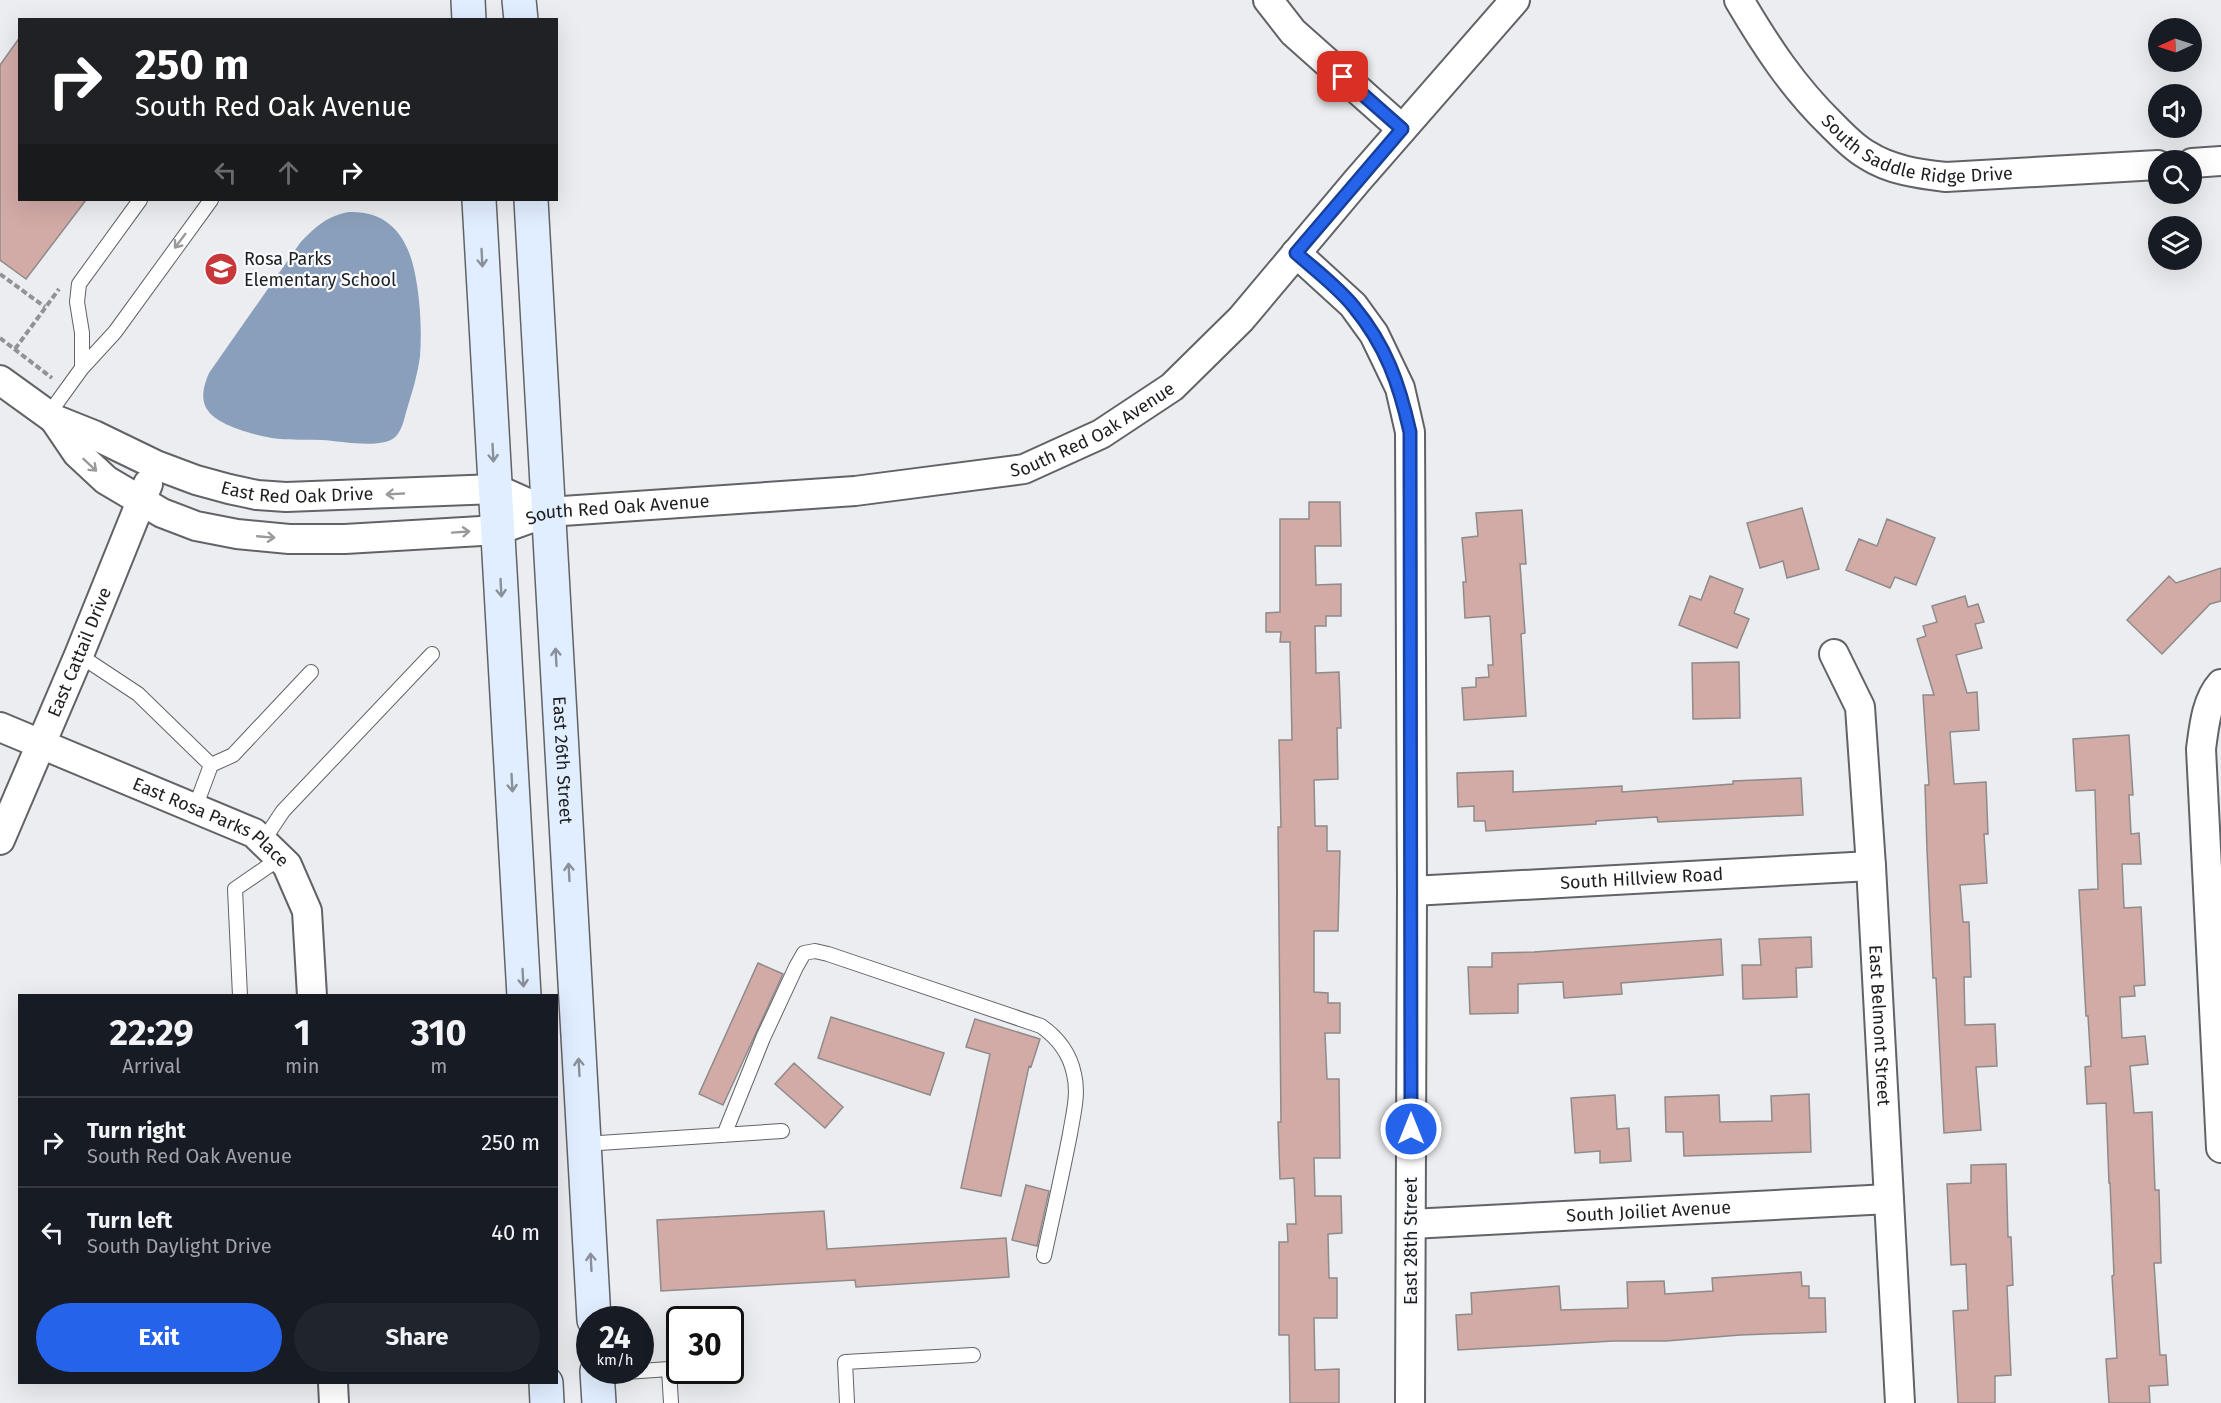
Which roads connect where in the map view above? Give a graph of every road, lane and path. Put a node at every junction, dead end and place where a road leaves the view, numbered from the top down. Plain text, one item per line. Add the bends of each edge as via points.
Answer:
1 (468, 0) edge
2 (519, 0) edge
3 (1268, 0) edge
4 (1515, 0) edge
5 (1739, 0) edge
6 (469, 18) edge
7 (520, 18) edge
8 (1402, 129) junction
9 (2221, 161) edge
10 (2202, 162) edge
11 (2148, 166) edge
12 (139, 201) edge
13 (210, 201) edge
14 (480, 201) edge
15 (531, 201) edge
16 (1296, 253) junction
17 (0, 274) edge
18 (45, 307) dead end
19 (0, 338) edge
20 (82, 368) junction
21 (0, 380) edge
22 (66, 389) junction
23 (51, 417) junction
24 (156, 465) junction
25 (496, 489) junction
26 (140, 501) junction
27 (548, 512) junction
28 (498, 530) junction
29 (432, 654) dead end
30 (1834, 654) dead end
31 (79, 655) junction
32 (311, 672) dead end
33 (2221, 684) edge
34 (0, 727) edge
35 (40, 742) junction
36 (211, 765) junction
37 (195, 808) junction
38 (0, 840) edge
39 (271, 849) junction
40 (1871, 866) junction
41 (1412, 891) junction
42 (2216, 969) edge
43 (240, 994) edge
44 (312, 994) edge
45 (524, 994) edge
46 (782, 1131) dead end
47 (724, 1135) junction
48 (584, 1144) junction
49 (2221, 1148) edge
50 (1888, 1199) junction
51 (1411, 1224) junction
52 (1044, 1256) dead end
53 (593, 1306) edge
54 (973, 1355) dead end
55 (654, 1372) edge
56 (333, 1384) edge
57 (546, 1384) edge
58 (334, 1403) edge
59 (548, 1403) edge
60 (671, 1403) edge
61 (847, 1403) edge
62 (1410, 1403) edge
63 (1900, 1403) edge

1 - 6 main road
2 - 7 main road
3 - 8 street via 1293,32
4 - 8 street, South Red Oak Avenue
5 - 11 street, South Saddle Ridge Drive via 1801,93 1840,134 1866,155 1888,165 1946,177
8 - 16 street, South Red Oak Avenue
9 - 10 street
12 - 20 lane via 79,284
13 -> 20 lane via 115,332
14 -> 25 main road
15 - 27 main road, East 26th Street
16 - 27 street, South Red Oak Avenue via 1241,319 1172,387 1101,434 1024,469 855,491
16 - 41 street, East 28th Street via 1353,305 1374,334 1400,388 1410,432
17 - 18 path
19 - 22 path
20 - 22 lane
21 - 23 street, East Red Oak Drive
22 - 23 lane
23 - 24 street, East Red Oak Drive
23 -> 26 street, East Red Oak Drive via 77,453 106,480
25 -> 24 street, East Red Oak Drive via 257,495
24 - 26 street, East Cattail Drive
25 - 27 street, East Red Oak Drive
25 - 28 main road
26 -> 28 street, East Red Oak Drive via 196,526 237,534 345,540
26 - 31 street, East Cattail Drive
27 - 28 street, South Red Oak Avenue
48 -> 27 main road, East 26th Street
28 -> 45 main road
29 - 39 lane via 283,811
30 - 40 street, East Belmont Street via 1860,706
31 - 35 street, East Cattail Drive
31 - 36 lane via 138,694
32 - 36 lane via 233,755
33 - 42 street via 2207,714 2201,749
34 - 35 street, East Rosa Parks Place
35 - 37 street, East Rosa Parks Place
35 - 38 street, East Cattail Drive
36 - 37 lane
37 - 39 street, East Rosa Parks Place via 254,833
39 - 43 lane via 235,889
39 - 44 street, East Rosa Parks Place via 287,865 307,911
40 - 41 street, South Hillview Road
40 - 50 street, East Belmont Street
41 - 51 street, East 28th Street
42 - 49 street
46 - 47 lane
47 - 48 lane
47 - 52 lane via 804,953 828,954 1041,1026 1054,1035 1066,1053 1076,1090
53 -> 48 main road, East 26th Street
50 - 51 street, South Joiliet Avenue
50 - 63 street, East Belmont Street
51 - 62 street, East 28th Street
54 - 61 lane via 845,1362
55 - 60 lane via 669,1369
56 - 58 street
57 - 59 main road

